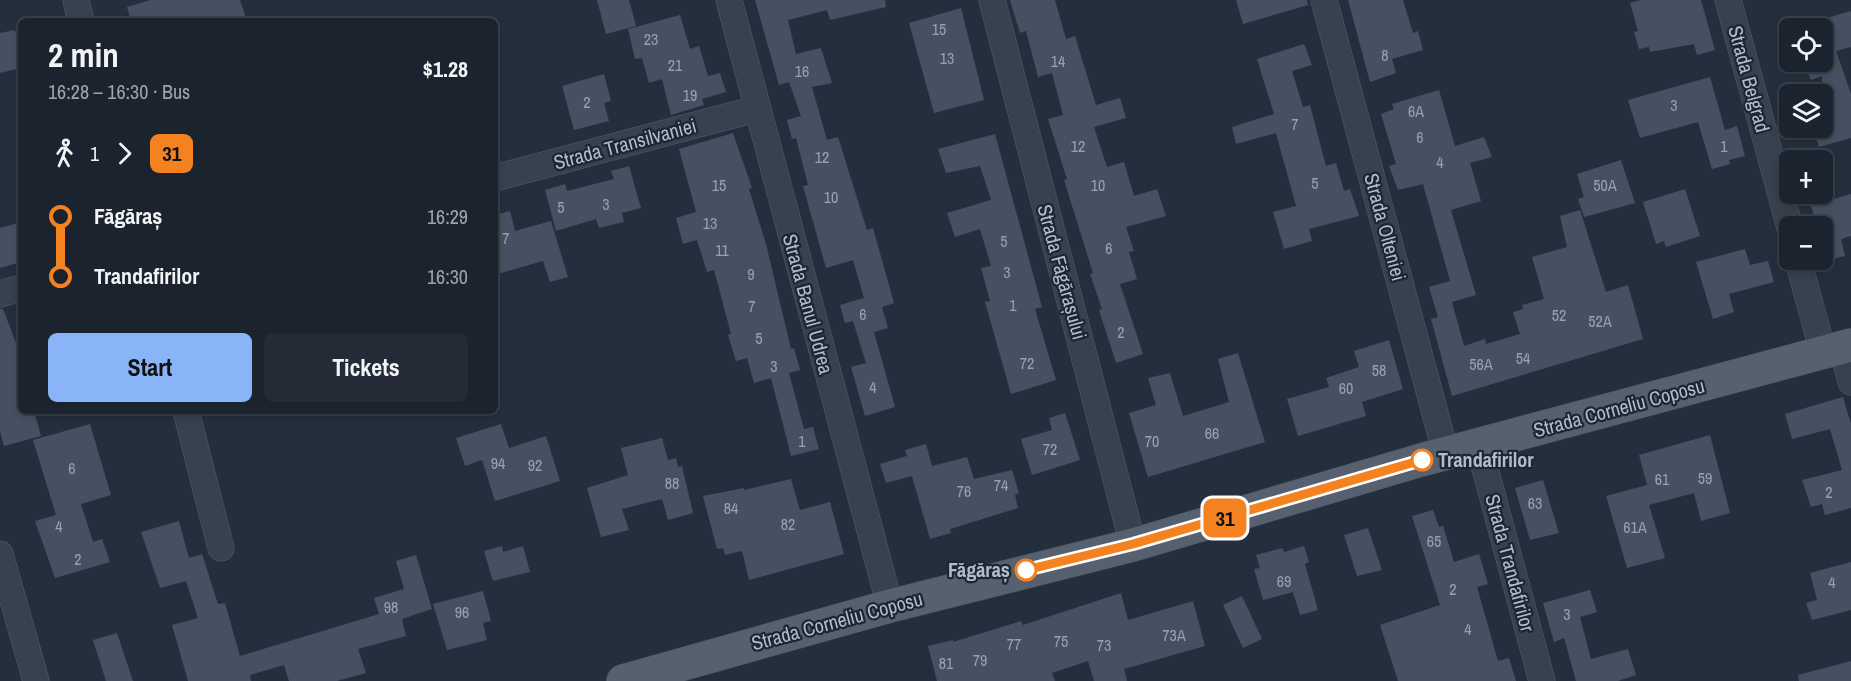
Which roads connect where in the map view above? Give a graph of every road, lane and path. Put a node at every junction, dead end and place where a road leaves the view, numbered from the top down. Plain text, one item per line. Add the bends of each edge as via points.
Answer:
1 (76, 0) edge
2 (729, 0) edge
3 (992, 0) edge
4 (1324, 0) edge
5 (1728, 0) edge
6 (80, 18) edge
7 (756, 109) junction
8 (498, 177) edge
9 (1787, 216) edge
10 (1803, 270) edge
11 (18, 289) edge
12 (0, 294) edge
13 (1839, 348) edge
14 (1851, 382) edge
15 (187, 414) edge
16 (1479, 446) junction
17 (1446, 454) junction
18 (1133, 544) junction
19 (221, 548) dead end
20 (0, 554) edge
21 (890, 606) junction
22 (36, 681) edge
23 (623, 681) edge
24 (1542, 681) edge

1 - 6 street
2 - 7 street, Strada Banul Udrea
3 - 18 street, Strada Făgărașului
4 - 17 street, Strada Olteniei
5 - 9 street, Strada Belgrad
7 - 8 street, Strada Transilvaniei
7 - 21 street, Strada Banul Udrea
10 - 13 street
11 - 12 street
13 - 14 street
13 - 16 main road, Strada Corneliu Coposu
15 - 19 street
16 - 17 main road, Strada Corneliu Coposu
16 - 24 street, Strada Trandafirilor
17 - 18 main road, Strada Corneliu Coposu
18 - 21 main road, Strada Corneliu Coposu
20 - 22 street
21 - 23 main road, Strada Corneliu Coposu

